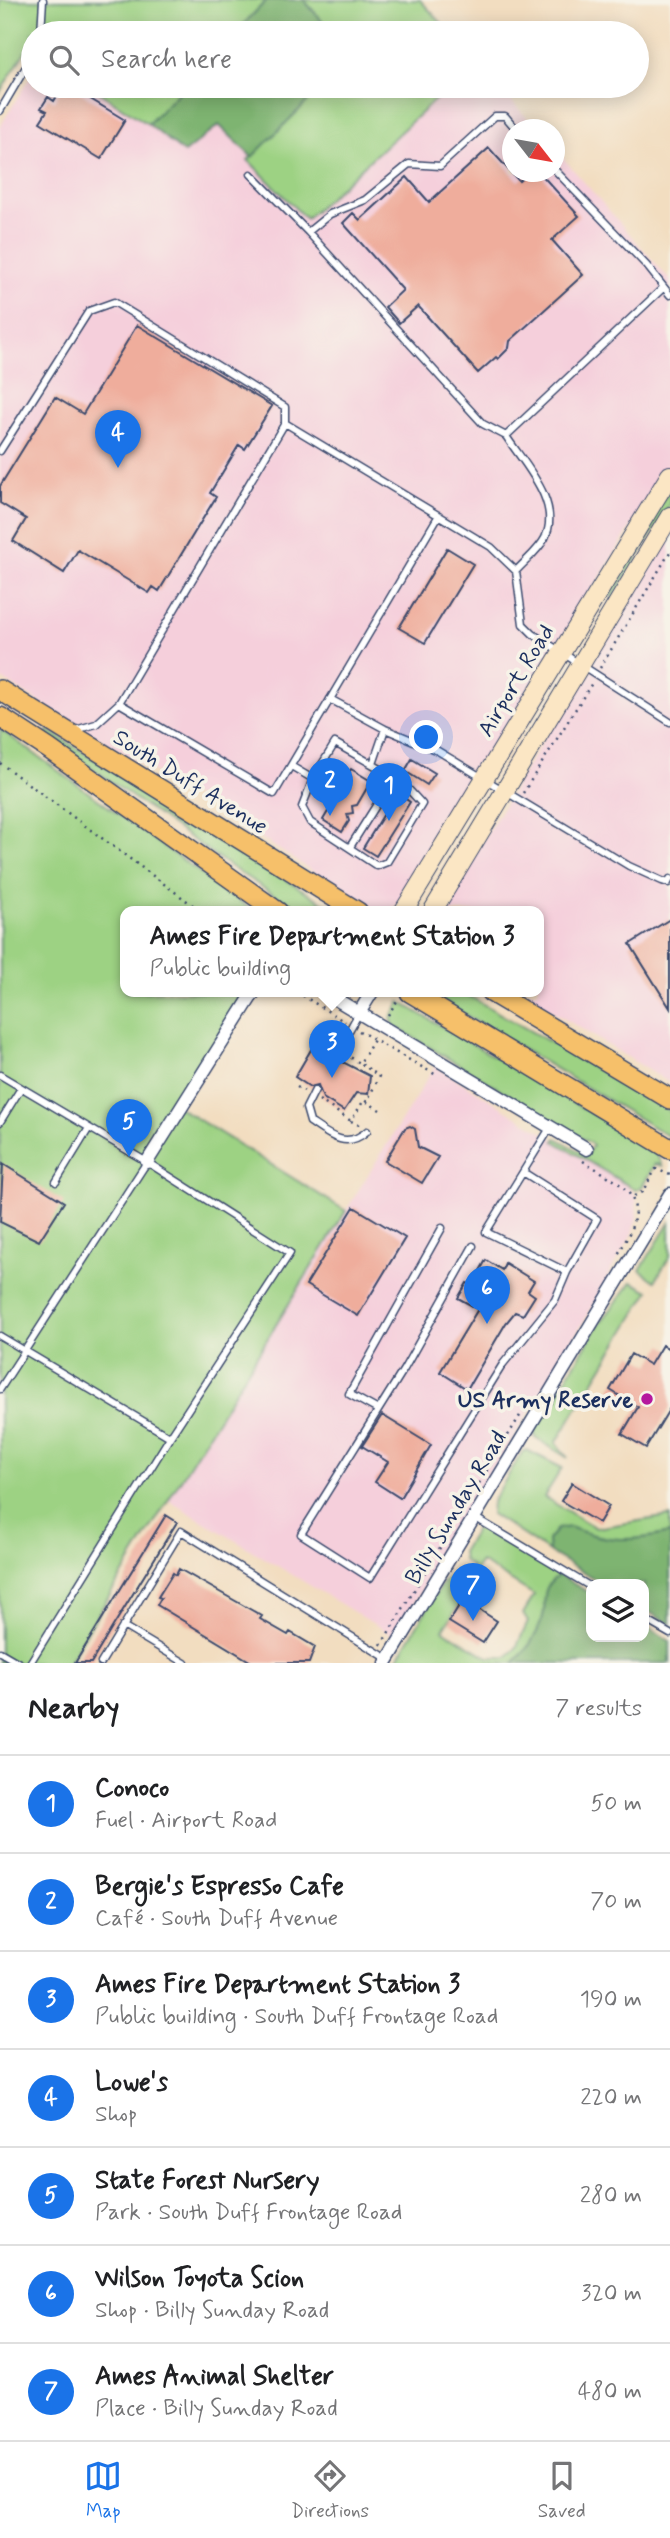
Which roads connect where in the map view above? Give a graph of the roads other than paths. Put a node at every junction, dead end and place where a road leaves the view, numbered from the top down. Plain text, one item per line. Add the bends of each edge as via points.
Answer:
1 (43, 0) edge
2 (42, 21) edge
3 (21, 75) edge
4 (0, 111) edge
5 (508, 119) edge
6 (251, 174) dead end
7 (565, 180) edge
8 (308, 232) junction
9 (663, 288) junction
10 (670, 295) edge
11 (285, 423) junction
12 (506, 436) junction
13 (0, 451) edge
14 (670, 475) edge
15 (439, 515) junction
16 (670, 516) edge
17 (516, 571) junction
18 (561, 651) junction
19 (582, 665) junction
20 (0, 690) edge
21 (330, 699) junction
22 (119, 703) junction
23 (0, 717) edge
24 (670, 722) edge
25 (385, 729) junction
26 (66, 732) junction
27 (373, 764) junction
28 (291, 766) junction
29 (394, 776) junction
30 (484, 778) junction
31 (313, 779) junction
32 (505, 792) junction
33 (350, 847) junction
34 (670, 879) edge
35 (269, 906) edge
36 (348, 906) edge
37 (407, 906) edge
38 (436, 906) edge
39 (251, 997) edge
40 (332, 997) edge
41 (369, 997) edge
42 (405, 997) edge
43 (499, 997) edge
44 (359, 1013) junction
45 (334, 1057) dead end
46 (0, 1075) edge
47 (21, 1088) junction
48 (314, 1093) road end
49 (670, 1099) edge
50 (0, 1122) edge
51 (551, 1126) junction
52 (89, 1128) junction
53 (367, 1131) road end
54 (670, 1149) edge
55 (582, 1153) road end
56 (147, 1162) junction
57 (523, 1172) junction
58 (56, 1182) dead end
59 (670, 1194) edge
60 (442, 1228) dead end
61 (473, 1247) dead end
62 (567, 1272) junction
63 (0, 1336) edge
64 (24, 1351) junction
65 (0, 1389) edge
66 (378, 1410) junction
67 (170, 1437) junction
68 (474, 1517) junction
69 (586, 1584) edge
70 (649, 1622) edge
71 (123, 1626) junction
72 (670, 1634) edge
73 (0, 1652) edge
74 (387, 1661) edge
75 (19, 1663) edge
76 (30, 1663) edge
77 (101, 1663) edge
78 (185, 1663) edge

1 - 2 lane
3 - 4 lane
5 - 8 lane via 495,116 440,166 409,164 365,200 330,214
6 - 8 lane
7 - 9 lane
8 - 12 lane via 483,424
9 - 10 lane
9 - 12 lane
11 - 13 lane via 285,407 114,302 89,311
11 - 15 lane
11 - 22 lane
12 - 17 lane via 541,490 551,515 544,539
14 - 18 main road, Airport Road
15 - 17 lane via 491,547
15 - 21 lane
16 - 19 main road
17 - 18 lane via 523,624
18 - 19 lane
18 - 30 main road, Airport Road
19 - 24 lane
19 - 32 main road
20 - 26 main road, South Duff Avenue
21 - 25 lane
21 - 28 lane
22 - 26 lane via 107,718
22 - 28 lane via 274,794
23 - 35 main road
25 - 27 lane
25 - 30 lane via 416,740
26 - 36 main road, South Duff Avenue
27 - 29 lane
27 - 31 lane via 335,743
28 - 31 lane
29 - 33 lane
29 - 33 lane via 422,804 387,862 377,866 366,862
30 - 32 lane
30 - 37 main road, Airport Road
31 - 33 lane via 302,807 310,822
32 - 34 lane via 629,866 667,883
32 - 38 main road
39 - 56 street
40 - 44 street
41 - 44 street
42 - 54 main road
43 - 49 main road
44 - 45 lane
44 - 51 street
46 - 47 lane
47 - 50 lane
47 - 52 lane
48 - 53 lane via 306,1108 307,1118 327,1134 346,1141
51 - 55 street
51 - 57 lane
52 - 56 lane
52 - 58 lane
56 - 64 lane
56 - 67 lane via 290,1253
57 - 62 lane via 597,1219
57 - 62 lane via 486,1232
59 - 68 street, Billy Sunday Road
60 - 66 lane via 349,1394
61 - 66 lane
62 - 66 lane via 555,1300 503,1364 370,1578 301,1534
63 - 64 lane
64 - 65 lane
64 - 67 lane
67 - 76 lane
68 - 69 lane
68 - 74 street, Billy Sunday Road
70 - 72 lane
71 - 74 lane via 181,1531
71 - 77 lane
71 - 78 lane
73 - 75 lane

